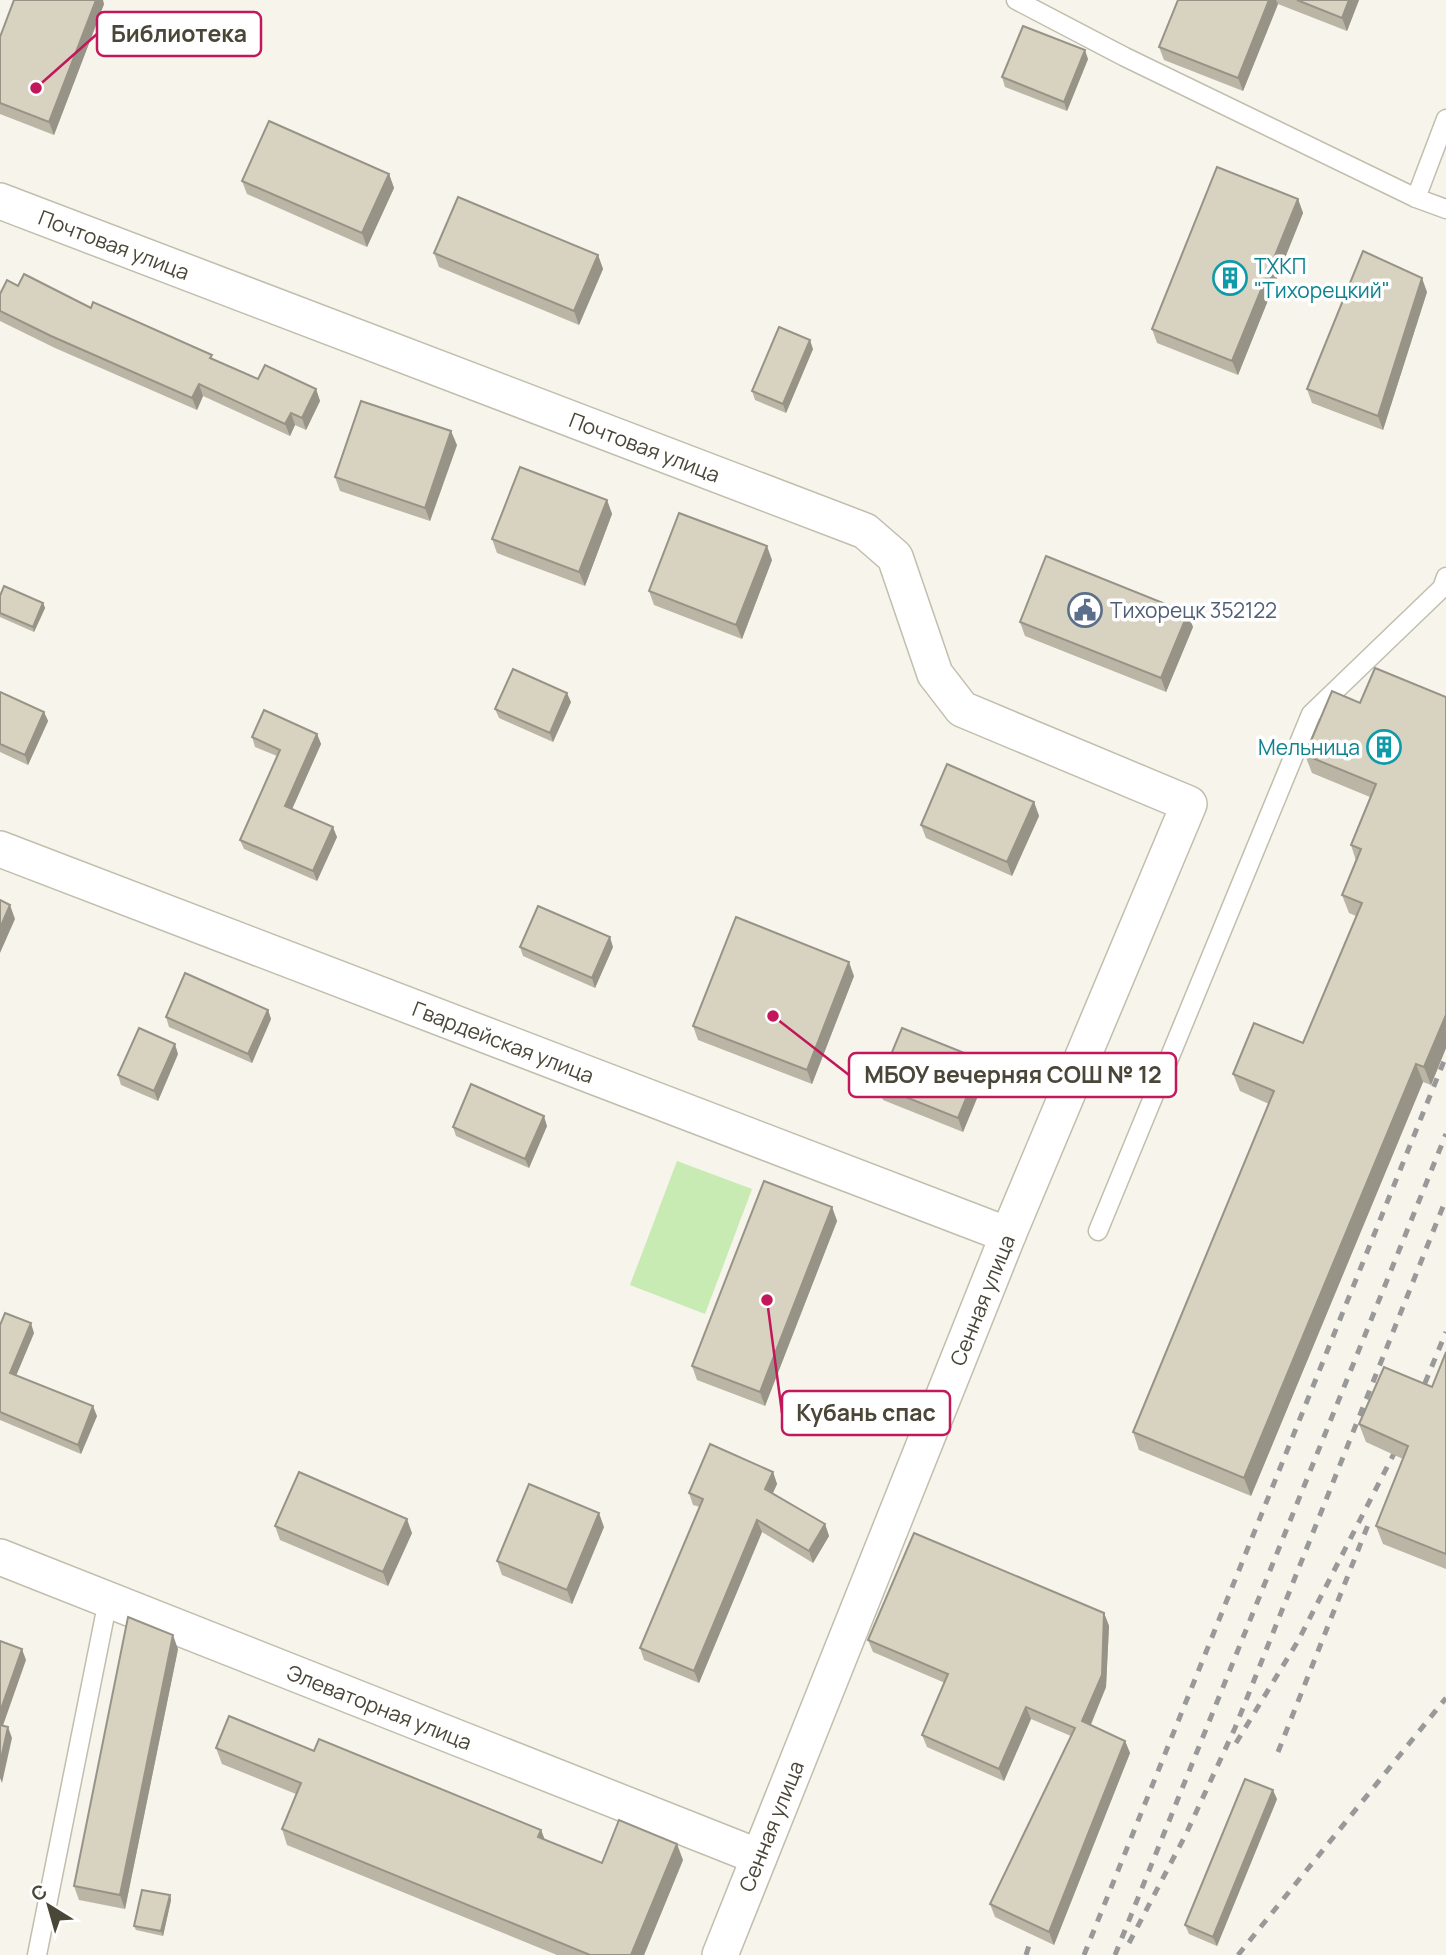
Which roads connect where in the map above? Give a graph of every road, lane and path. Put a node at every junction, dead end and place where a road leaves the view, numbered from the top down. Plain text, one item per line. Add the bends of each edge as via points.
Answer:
1 (1016, 0) edge
2 (1446, 120) edge
3 (1416, 198) junction
4 (0, 201) edge
5 (1446, 209) edge
6 (1446, 577) edge
7 (1189, 804) joint
8 (0, 849) edge
9 (1098, 1231) dead end
10 (1009, 1235) junction
11 (0, 1557) edge
12 (108, 1600) junction
13 (758, 1857) junction
14 (37, 1955) edge
15 (720, 1955) edge

1 - 3 lane
2 - 3 lane
3 - 5 lane
4 - 7 street, Почтовая улица via 865,531 895,557 936,674 962,709
6 - 9 lane via 1442,588 1311,714
7 - 10 street, Сенная улица
8 - 10 street, Гвардейская улица
10 - 13 street, Сенная улица
11 - 12 street, Элеваторная улица
12 - 13 street, Элеваторная улица
12 - 14 lane
13 - 15 street, Сенная улица

